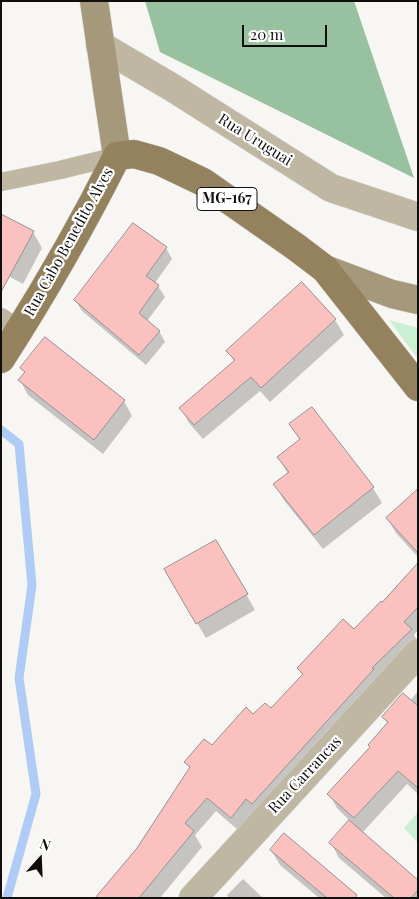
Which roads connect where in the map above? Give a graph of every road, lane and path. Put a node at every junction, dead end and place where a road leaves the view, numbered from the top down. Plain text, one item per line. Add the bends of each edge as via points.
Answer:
1 (94, 1) edge
2 (100, 45) junction
3 (117, 156) junction
4 (1, 182) edge
5 (418, 217) edge
6 (325, 269) junction
7 (418, 300) edge
8 (11, 324) edge
9 (1, 359) edge
10 (418, 387) edge
11 (418, 653) edge
12 (193, 898) edge

1 - 2 main road, Rua Cabo Benedito Alves
2 - 3 main road, Rua Cabo Benedito Alves
2 - 5 street, Rua Uruguai via 331,188
3 - 4 lane
3 - 6 main road, MG-167 via 134,154 159,161 203,182
3 - 8 main road, Rua Cabo Benedito Alves via 50,282
6 - 7 main road via 392,294
6 - 10 main road, MG-167
8 - 9 main road, Rua Cabo Benedito Alves
11 - 12 street, Rua Carrancas

